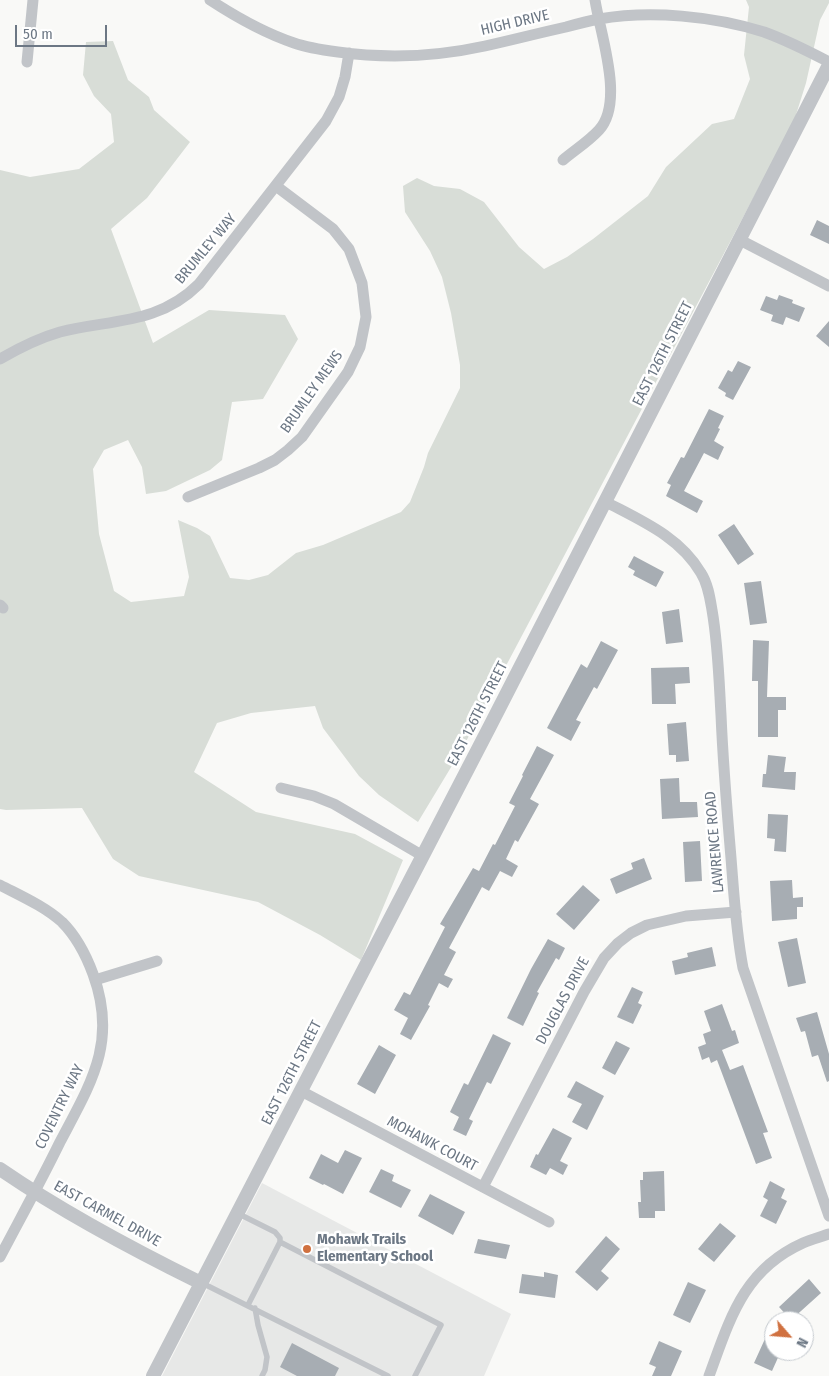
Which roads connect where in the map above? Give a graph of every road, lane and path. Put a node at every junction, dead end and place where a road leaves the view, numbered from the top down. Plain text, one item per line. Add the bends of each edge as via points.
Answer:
1 (33, 0) edge
2 (210, 0) edge
3 (595, 0) edge
4 (599, 19) junction
5 (349, 54) junction
6 (27, 62) dead end
7 (829, 64) edge
8 (564, 160) dead end
9 (276, 186) junction
10 (740, 240) junction
11 (829, 286) edge
12 (0, 359) edge
13 (188, 497) dead end
14 (606, 502) junction
15 (281, 788) dead end
16 (423, 856) junction
17 (0, 886) edge
18 (736, 912) junction
19 (157, 961) dead end
20 (95, 980) junction
21 (301, 1091) junction
22 (0, 1169) edge
23 (483, 1188) junction
24 (34, 1192) junction
25 (237, 1213) junction
26 (829, 1216) edge
27 (549, 1222) dead end
28 (829, 1234) edge
29 (280, 1242) junction
30 (0, 1256) edge
31 (201, 1283) junction
32 (248, 1305) junction
33 (254, 1308) junction
34 (153, 1376) edge
35 (262, 1376) edge
36 (388, 1376) edge
37 (415, 1376) edge
38 (709, 1376) edge

1 - 6 street
2 - 5 street, HIGH DRIVE via 233,15 294,43
3 - 4 street
4 - 5 street, HIGH DRIVE via 483,46 419,56
4 - 7 street, HIGH DRIVE via 658,15 735,24 807,50
4 - 8 street via 609,68 608,113 600,129
5 - 9 street, BRUMLEY WAY via 339,97 326,121
7 - 10 street, EAST 126TH STREET
9 - 12 street, BRUMLEY WAY via 189,294 154,313 60,332
9 - 13 street, BRUMLEY MEWS via 333,230 348,249 362,283 366,317 360,347 348,372 302,437 288,450 259,468
10 - 11 street
10 - 14 street, EAST 126TH STREET
14 - 16 street, EAST 126TH STREET
14 - 18 street, LAWRENCE ROAD via 665,534 683,549 702,574 710,595 716,633
15 - 16 street via 334,804
16 - 21 street, EAST 126TH STREET
17 - 20 street, COVENTRY WAY via 44,908 61,922 74,935
18 - 23 street, DOUGLAS DRIVE via 686,916 647,925 631,933 604,958
18 - 26 street, LAWRENCE ROAD via 743,968
19 - 20 street
20 - 24 street, COVENTRY WAY via 103,1011 98,1064
21 - 23 street, MOHAWK COURT
21 - 25 street, EAST 126TH STREET
22 - 24 street, EAST CARMEL DRIVE
23 - 27 street, MOHAWK COURT
24 - 30 street, COVENTRY WAY
24 - 31 street, EAST CARMEL DRIVE via 91,1226
25 - 29 lane via 275,1232
25 - 31 street, EAST 126TH STREET
28 - 38 street via 782,1255 749,1285 736,1306
29 - 32 lane
29 - 37 lane via 441,1325
31 - 32 lane
31 - 34 street, EAST 126TH STREET
32 - 33 lane
33 - 35 lane via 267,1357
33 - 36 lane

